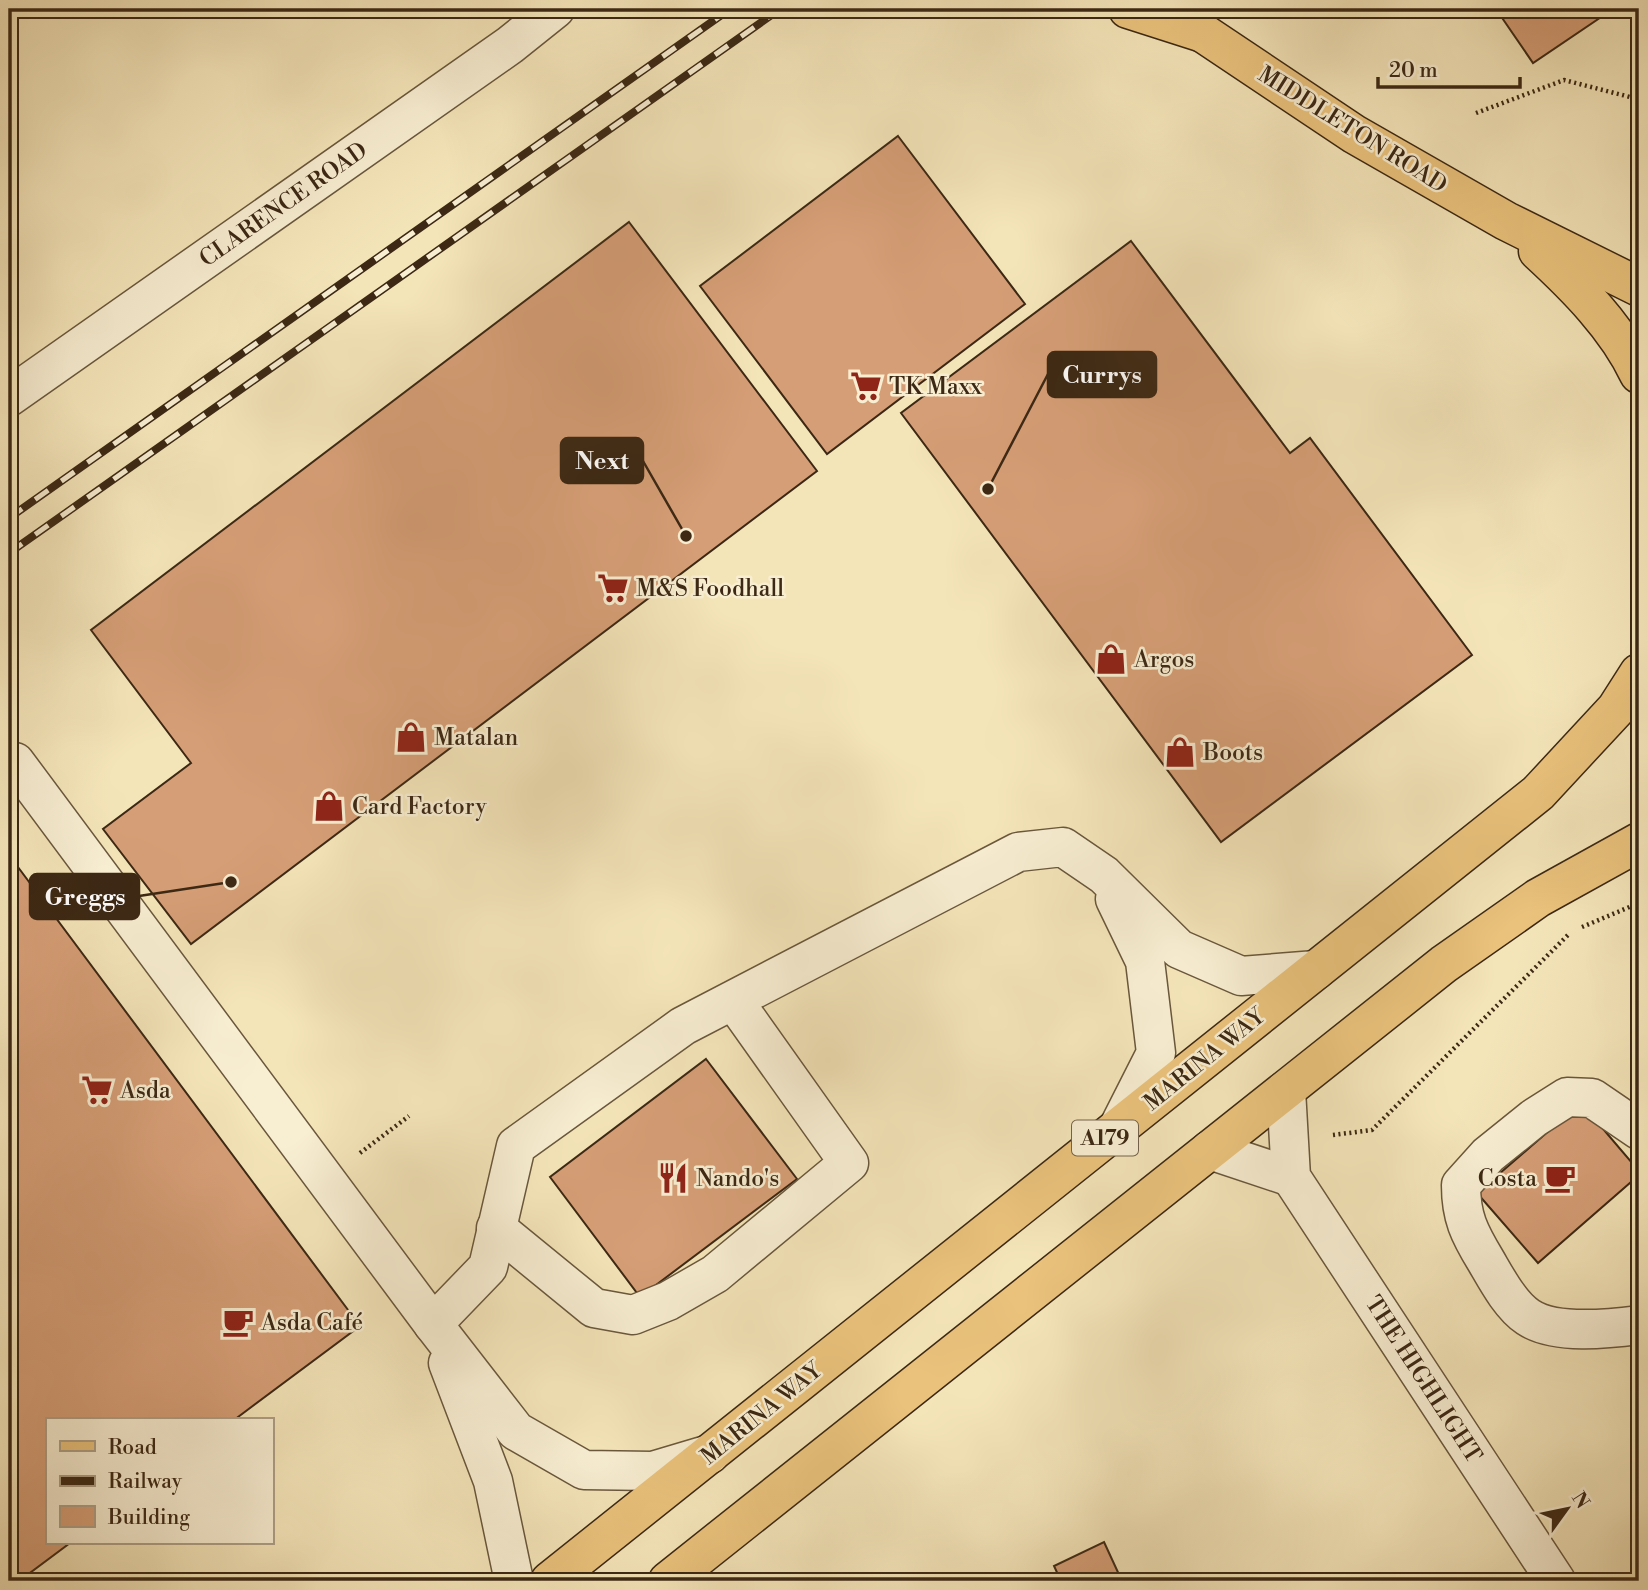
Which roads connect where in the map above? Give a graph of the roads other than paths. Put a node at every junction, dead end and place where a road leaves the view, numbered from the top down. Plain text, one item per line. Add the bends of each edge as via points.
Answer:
1 (555, 9) edge
2 (1128, 9) edge
3 (1192, 21) edge
4 (1506, 221) junction
5 (1639, 287) edge
6 (1639, 374) edge
7 (9, 397) edge
8 (1639, 673) edge
9 (15, 762) dead end
10 (1639, 842) edge
11 (1104, 875) junction
12 (1316, 970) junction
13 (734, 1001) junction
14 (1286, 1090) junction
15 (1118, 1128) junction
16 (1639, 1130) edge
17 (1210, 1150) junction
18 (1291, 1177) junction
19 (496, 1228) junction
20 (433, 1324) junction
21 (1639, 1325) edge
22 (710, 1454) junction
23 (514, 1581) edge
24 (550, 1581) edge
25 (668, 1581) edge
26 (1556, 1581) edge

1 - 7 street, CLARENCE ROAD
2 - 3 main road, MIDDLETON ROAD
3 - 4 main road, MIDDLETON ROAD via 1354,134
4 - 5 main road, MIDDLETON ROAD
4 - 6 main road, MIDDLETON ROAD via 1573,284 1630,354
8 - 12 main road, MARINA WAY / A179 via 1616,709 1538,793
9 - 20 street
10 - 14 main road via 1496,927
11 - 12 street via 1179,949 1241,976
11 - 13 street via 1063,847 1018,852
11 - 15 street via 1145,961 1156,1053
12 - 15 main road, MARINA WAY / A179
13 - 19 street via 683,1026 516,1146
13 - 19 street via 849,1163 715,1274 633,1315 594,1308
14 - 17 main road
14 - 18 street, THE HIGHLIGHT
15 - 22 main road, MARINA WAY / A179
16 - 21 street via 1592,1098 1567,1097 1488,1155 1461,1185 1461,1210 1503,1289 1528,1317 1567,1330
17 - 18 street
17 - 25 main road
18 - 26 street, THE HIGHLIGHT
19 - 20 street via 488,1267
20 - 22 street via 516,1431 584,1470 653,1471
20 - 23 street via 494,1482
22 - 24 main road, MARINA WAY / A179

